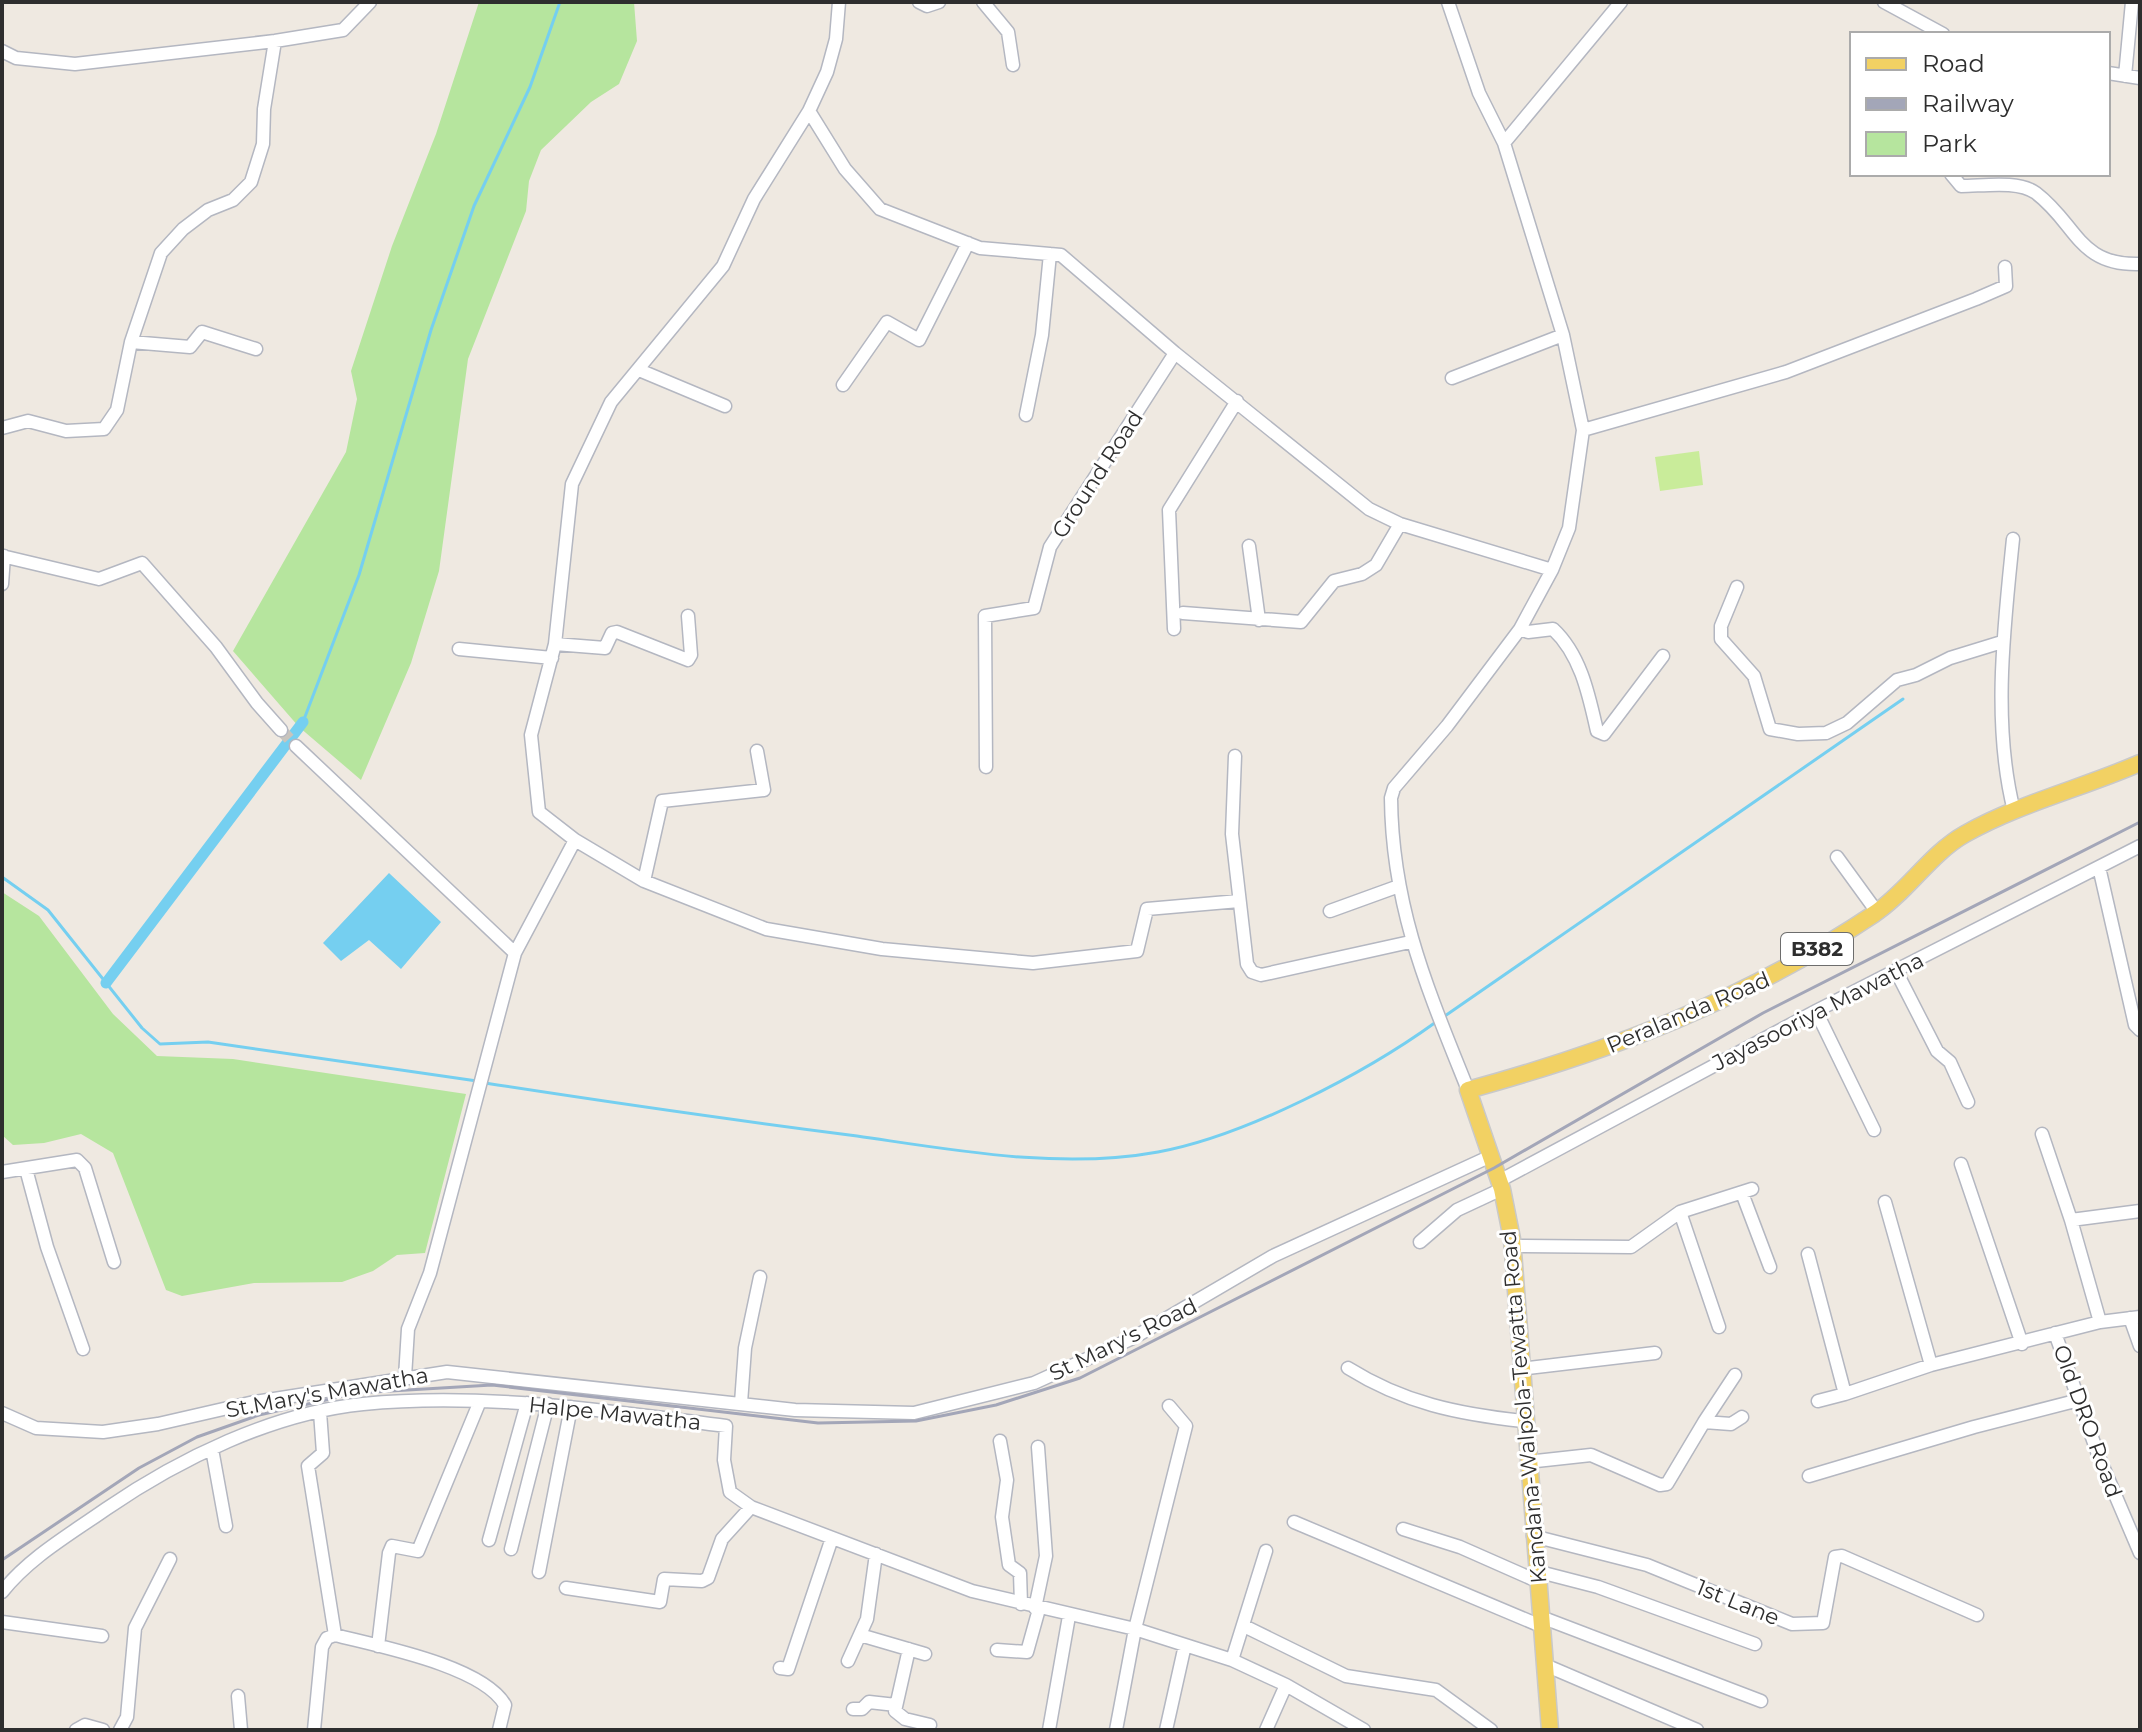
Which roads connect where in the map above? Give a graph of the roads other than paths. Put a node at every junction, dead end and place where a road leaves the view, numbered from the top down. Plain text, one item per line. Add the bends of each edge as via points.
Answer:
1 (370, 2) edge
2 (839, 2) edge
3 (919, 2) edge
4 (939, 2) edge
5 (983, 2) edge
6 (1448, 2) edge
7 (1621, 2) edge
8 (1884, 2) edge
9 (2132, 2) edge
10 (1939, 32) edge
11 (275, 41) junction
12 (2, 51) edge
13 (1013, 65) dead end
14 (2110, 73) edge
15 (2125, 76) junction
16 (2140, 78) edge
17 (809, 111) junction
18 (1504, 143) junction
19 (1953, 176) edge
20 (2027, 176) edge
21 (2019, 187) junction
22 (968, 243) junction
23 (1050, 254) junction
24 (2140, 264) edge
25 (2005, 267) dead end
26 (1563, 335) junction
27 (131, 342) junction
28 (256, 349) dead end
29 (1175, 353) junction
30 (639, 370) junction
31 (1452, 378) dead end
32 (843, 385) dead end
33 (1237, 401) junction
34 (725, 406) dead end
35 (1026, 415) dead end
36 (2, 428) edge
37 (1583, 430) junction
38 (1400, 524) junction
39 (2013, 539) dead end
40 (1249, 546) dead end
41 (3, 556) edge
42 (1552, 570) junction
43 (2, 584) edge
44 (1737, 587) dead end
45 (1183, 613) dead end
46 (688, 616) dead end
47 (1259, 620) junction
48 (1174, 629) dead end
49 (1520, 629) junction
50 (2002, 642) junction
51 (555, 644) junction
52 (459, 649) dead end
53 (1663, 656) dead end
54 (552, 658) junction
55 (281, 730) tunnel mouth
56 (296, 746) tunnel mouth
57 (757, 751) dead end
58 (1235, 756) dead end
59 (2140, 763) edge
60 (986, 767) dead end
61 (2014, 811) junction
62 (575, 840) junction
63 (2140, 846) edge
64 (1837, 857) dead end
65 (2099, 867) junction
66 (644, 881) junction
67 (1399, 886) junction
68 (1239, 901) junction
69 (1330, 911) dead end
70 (1877, 912) junction
71 (1410, 942) junction
72 (515, 953) junction
73 (1896, 971) junction
74 (1816, 1011) junction
75 (2140, 1030) edge
76 (1468, 1090) junction
77 (1968, 1102) dead end
78 (1874, 1130) dead end
79 (2042, 1134) dead end
80 (1491, 1156) junction
81 (1961, 1164) dead end
82 (26, 1169) junction
83 (2, 1172) edge
84 (1500, 1185) junction
85 (1885, 1202) dead end
86 (2140, 1211) edge
87 (1680, 1212) junction
88 (2071, 1220) junction
89 (1420, 1242) dead end
90 (1512, 1246) junction
91 (1808, 1254) dead end
92 (114, 1262) dead end
93 (1770, 1267) dead end
94 (760, 1277) dead end
95 (2135, 1317) edge
96 (2100, 1322) junction
97 (1719, 1327) dead end
98 (2061, 1332) junction
99 (2022, 1344) junction
100 (2140, 1346) edge
101 (83, 1349) dead end
102 (1655, 1353) dead end
103 (1931, 1365) junction
104 (1348, 1368) dead end
105 (1520, 1369) junction
106 (1735, 1375) dead end
107 (405, 1377) junction
108 (1845, 1394) junction
109 (2079, 1400) junction
110 (480, 1401) junction
111 (727, 1401) junction
112 (1818, 1401) dead end
113 (527, 1403) junction
114 (741, 1403) junction
115 (548, 1404) junction
116 (1169, 1406) dead end
117 (571, 1407) junction
118 (320, 1412) junction
119 (2, 1413) edge
120 (1742, 1417) dead end
121 (1523, 1421) junction
122 (1704, 1422) junction
123 (726, 1426) junction
124 (1000, 1441) dead end
125 (1038, 1447) dead end
126 (212, 1449) junction
127 (1527, 1462) junction
128 (1809, 1476) dead end
129 (751, 1507) junction
130 (1294, 1522) dead end
131 (226, 1526) dead end
132 (1403, 1529) dead end
133 (1533, 1536) junction
134 (832, 1538) junction
135 (489, 1540) dead end
136 (511, 1549) dead end
137 (1266, 1551) dead end
138 (2140, 1553) edge
139 (876, 1554) junction
140 (170, 1559) dead end
141 (539, 1572) dead end
142 (1537, 1576) junction
143 (566, 1588) dead end
144 (2, 1592) edge
145 (1021, 1604) junction
146 (1037, 1608) junction
147 (1977, 1615) dead end
148 (1069, 1616) junction
149 (1541, 1621) junction
150 (2, 1622) edge
151 (1244, 1626) junction
152 (1135, 1629) junction
153 (335, 1635) junction
154 (860, 1635) junction
155 (102, 1636) dead end
156 (1755, 1644) dead end
157 (1185, 1645) junction
158 (378, 1646) junction
159 (909, 1649) junction
160 (997, 1650) dead end
161 (925, 1654) dead end
162 (1232, 1660) junction
163 (848, 1661) dead end
164 (1545, 1665) junction
165 (780, 1668) dead end
166 (1286, 1685) junction
167 (238, 1696) dead end
168 (1761, 1701) dead end
169 (896, 1705) junction
170 (853, 1709) dead end
171 (930, 1725) dead end
172 (76, 1730) edge
173 (103, 1730) edge
174 (120, 1730) edge
175 (241, 1730) edge
176 (314, 1730) edge
177 (499, 1730) edge
178 (1049, 1730) edge
179 (1116, 1730) edge
180 (1166, 1730) edge
181 (1266, 1730) edge
182 (1364, 1730) edge
183 (1491, 1730) edge
184 (1550, 1730) edge
185 (1697, 1730) edge

1 - 11 street via 343,30
2 - 17 street via 827,72
3 - 4 street
5 - 13 street via 1008,32
6 - 18 street via 1479,93
7 - 18 street
8 - 10 street
9 - 15 street
11 - 12 street via 75,64 16,58
11 - 27 street via 263,144 251,182 233,200 195,220 161,253
14 - 15 street
15 - 16 street
17 - 22 street via 845,169 880,209
17 - 30 street via 754,199 723,266
18 - 26 street
19 - 21 street via 1961,186
20 - 21 street
21 - 24 street via 2035,192 2098,259
22 - 23 street
22 - 32 street via 919,340 887,322
23 - 29 street via 1061,255
23 - 35 street via 1042,335
25 - 37 street via 2006,286 1976,299 1786,372
26 - 31 street
26 - 37 street
27 - 28 street via 190,347 202,332
27 - 36 street via 117,410 104,429 66,431 28,421
29 - 33 street
29 - 60 street, Ground Road via 1050,547 1034,608 985,616
30 - 34 street
30 - 51 street via 611,402 572,484
33 - 38 street via 1336,486
33 - 48 street via 1169,510
37 - 42 street via 1569,528
38 - 42 street
38 - 47 street via 1376,565 1334,581 1301,622
39 - 50 street
40 - 47 street
41 - 43 street
41 - 55 street via 99,579 142,563
42 - 49 street
44 - 50 street via 1721,639 1754,676 1765,722 1780,733 1826,733 1847,723 1897,680
45 - 47 street
46 - 51 street via 688,660 617,632 605,648
49 - 53 street via 1553,629 1562,637 1586,682 1597,731 1604,734
49 - 67 street via 1394,788 1391,808
50 - 61 street via 2007,781
51 - 54 street
52 - 54 street
54 - 62 street via 531,735 539,812
56 - 72 street
57 - 66 street via 764,790 662,801
58 - 68 street via 1232,834
59 - 61 main road, Peralanda Road / B382
61 - 70 main road, Peralanda Road / B382 via 1962,836
62 - 66 street
62 - 72 street
63 - 65 street, Jayasooriya Mawatha
64 - 70 street
65 - 73 street, Jayasooriya Mawatha
65 - 75 street
66 - 68 street via 766,929 882,949 1033,963 1137,951 1147,909
67 - 69 street
67 - 71 street
68 - 71 street via 1252,972 1261,975
70 - 76 main road, Peralanda Road / B382 via 1726,1000 1570,1062
71 - 76 street
72 - 107 street via 430,1273 408,1329
73 - 74 street, Jayasooriya Mawatha
73 - 77 street
74 - 78 street
74 - 84 street, Jayasooriya Mawatha
76 - 80 main road, Kandana-Walpola-Tewatta Road
79 - 88 street
80 - 84 main road, Kandana-Walpola-Tewatta Road
80 - 114 street, St Mary's Road via 1273,1256 1133,1338 1034,1383 914,1413
81 - 99 street
82 - 83 street
82 - 92 street via 66,1159 85,1168
82 - 101 street
84 - 89 street, Jayasooriya Mawatha via 1457,1210
84 - 90 main road, Kandana-Walpola-Tewatta Road
85 - 103 street
86 - 88 street
87 - 90 street via 1631,1247
87 - 93 street via 1747,1191
87 - 97 street
88 - 96 street
90 - 105 main road, Kandana-Walpola-Tewatta Road via 1520,1307
91 - 108 street
94 - 114 street via 745,1348
95 - 96 street
95 - 100 street
96 - 98 street
98 - 99 street, Old DRO Road
98 - 109 street, Old DRO Road
99 - 103 street, Old DRO Road
102 - 105 street
103 - 108 street, Old DRO Road
104 - 121 street via 1415,1402 1462,1415
105 - 121 main road, Kandana-Walpola-Tewatta Road
106 - 122 street
107 - 111 street, St.Mary's Mawatha via 447,1372
107 - 119 street, St.Mary's Mawatha via 103,1432 36,1428
108 - 112 street, Old DRO Road
109 - 128 street
109 - 138 street, Old DRO Road
110 - 113 street, Halpe Mawatha
110 - 118 street, Halpe Mawatha via 375,1403
110 - 158 street via 418,1551 392,1546 389,1553
111 - 114 street, St Mary's Road
111 - 123 street
113 - 115 street, Halpe Mawatha
113 - 135 street
115 - 117 street, Halpe Mawatha
115 - 136 street
116 - 152 street via 1186,1426
117 - 123 street, Halpe Mawatha
117 - 141 street
118 - 126 street, Halpe Mawatha
118 - 153 street via 323,1453 308,1466
120 - 122 street via 1731,1424
121 - 127 main road, Kandana-Walpola-Tewatta Road
122 - 127 street via 1667,1484 1591,1455
123 - 129 street, Halpe Mawatha via 724,1460 730,1492
124 - 145 street via 1007,1480 1002,1517 1006,1552 1009,1565 1020,1573
125 - 146 street via 1046,1556
126 - 131 street
126 - 144 street, Halpe Mawatha via 141,1485 21,1568
127 - 133 main road, Kandana-Walpola-Tewatta Road
129 - 134 street, Halpe Mawatha
129 - 143 street via 722,1539 708,1578 664,1579 660,1602
130 - 149 street
132 - 142 street
133 - 142 main road, Kandana-Walpola-Tewatta Road
133 - 147 street, 1st Lane via 1647,1565 1792,1624 1823,1623 1832,1567 1835,1557 1842,1556
134 - 139 street, Halpe Mawatha
134 - 165 street via 788,1669
137 - 151 street
139 - 145 street, Halpe Mawatha
139 - 154 street
140 - 174 street via 135,1628 127,1717
142 - 149 main road, Kandana-Walpola-Tewatta Road
142 - 156 street via 1598,1587
145 - 146 street, Halpe Mawatha
146 - 148 street, Halpe Mawatha
146 - 160 street via 1027,1652
148 - 152 street, Halpe Mawatha
148 - 178 street
149 - 164 main road, Kandana-Walpola-Tewatta Road
149 - 168 street
150 - 155 street
151 - 162 street
151 - 183 street via 1346,1676 1436,1690
152 - 157 street, Halpe Mawatha
152 - 179 street
153 - 158 street
153 - 176 street via 322,1647
154 - 159 street
154 - 163 street
157 - 162 street, Halpe Mawatha
157 - 180 street
158 - 177 street via 466,1674 499,1694 505,1705
159 - 161 street
159 - 169 street
162 - 166 street, Halpe Mawatha
164 - 184 main road, Kandana-Walpola-Tewatta Road
164 - 185 street
166 - 181 street
166 - 182 street, Halpe Mawatha
167 - 175 street
169 - 170 street via 869,1702
169 - 171 street via 895,1711 905,1719
172 - 173 street via 85,1725

